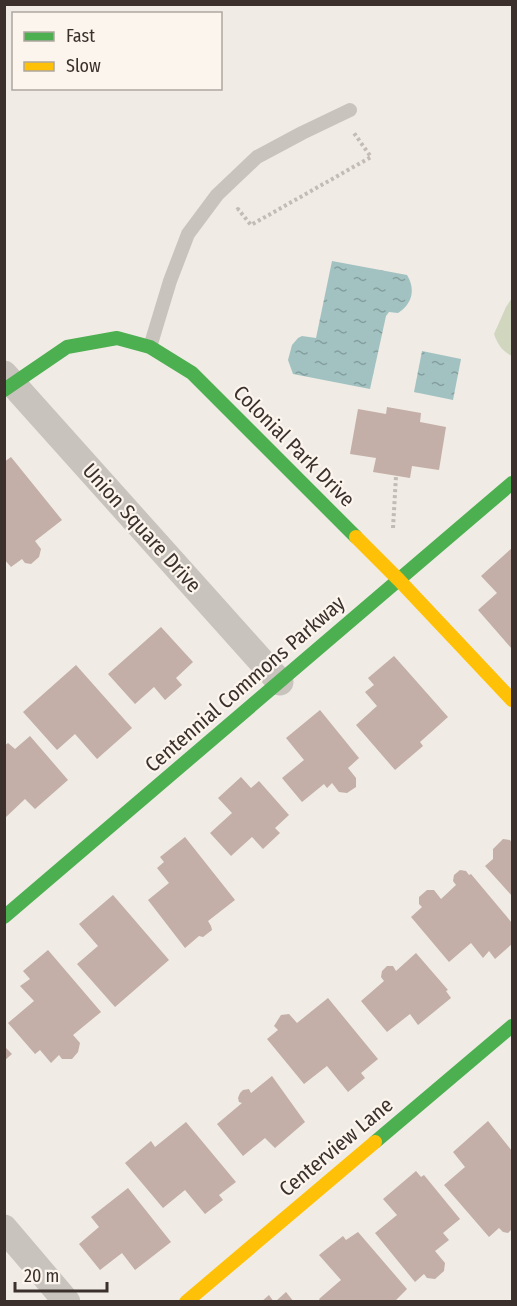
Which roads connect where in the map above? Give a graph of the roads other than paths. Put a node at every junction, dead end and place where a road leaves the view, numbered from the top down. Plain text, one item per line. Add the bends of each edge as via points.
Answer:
1 (350, 110) dead end
2 (150, 346) junction
3 (7, 382) edge
4 (513, 483) edge
5 (399, 580) junction
6 (280, 682) junction
7 (513, 700) edge
8 (4, 917) edge
9 (513, 1026) edge
10 (4, 1228) edge
11 (67, 1302) edge
12 (186, 1302) edge

1 - 2 lane via 257,157 217,195 188,234
2 - 3 street, Colonial Park Drive via 117,338 68,347
2 - 5 street, Colonial Park Drive via 192,373
3 - 6 street, Union Square Drive
4 - 5 street, Centennial Commons Parkway
5 - 6 street, Centennial Commons Parkway
5 - 7 street, Colonial Park Drive
6 - 8 street, Centennial Commons Parkway
9 - 12 street, Centerview Lane
10 - 11 street

